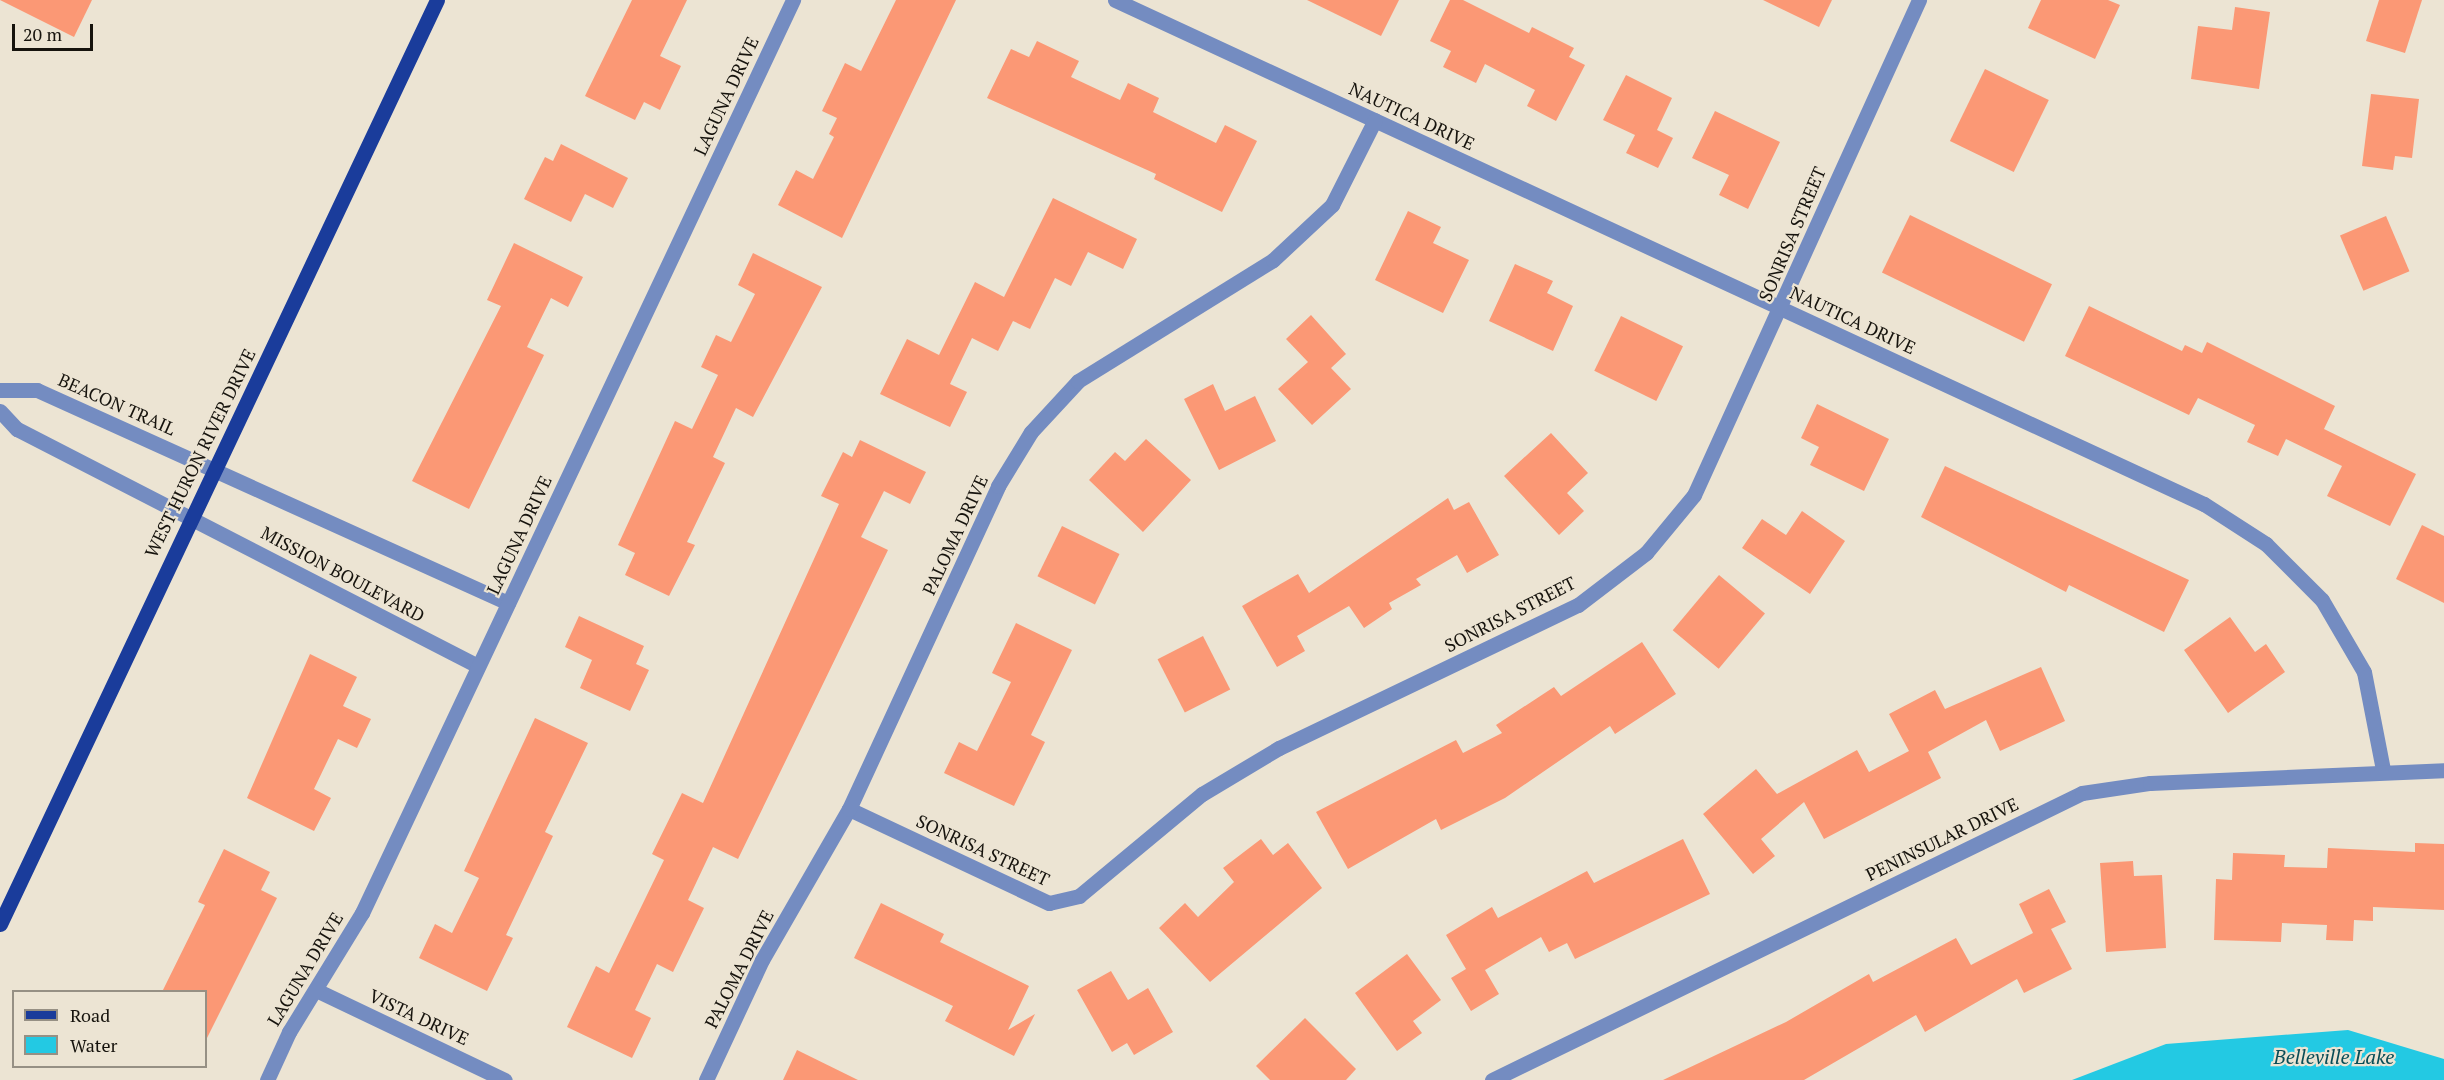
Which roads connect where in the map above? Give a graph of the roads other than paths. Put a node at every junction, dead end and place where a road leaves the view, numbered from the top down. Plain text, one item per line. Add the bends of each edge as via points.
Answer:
1 (436, 0) edge
2 (793, 0) edge
3 (1115, 0) edge
4 (1919, 0) edge
5 (1375, 120) junction
6 (1781, 309) junction
7 (0, 390) edge
8 (0, 411) edge
9 (216, 467) junction
10 (191, 517) junction
11 (508, 603) junction
12 (478, 666) junction
13 (2383, 770) junction
14 (2444, 770) edge
15 (849, 809) junction
16 (0, 924) edge
17 (316, 990) junction
18 (267, 1080) edge
19 (505, 1080) edge
20 (706, 1080) edge
21 (1492, 1080) edge

1 - 9 main road, WEST HURON RIVER DRIVE
2 - 11 street, LAGUNA DRIVE
3 - 5 street, NAUTICA DRIVE
4 - 6 street, SONRISA STREET
5 - 6 street, NAUTICA DRIVE
5 - 15 street, PALOMA DRIVE via 1332,205 1273,260 1078,381 1031,432 999,486
6 - 13 street, NAUTICA DRIVE via 2204,504 2266,544 2322,600 2364,672
6 - 15 street, SONRISA STREET via 1694,495 1646,553 1578,605 1259,759 1202,794 1079,896 1049,903
7 - 9 street, BEACON TRAIL via 37,390
8 - 10 street via 16,429
9 - 10 main road, WEST HURON RIVER DRIVE
9 - 11 street
10 - 12 street, MISSION BOULEVARD
10 - 16 main road, WEST HURON RIVER DRIVE
11 - 12 street, LAGUNA DRIVE
12 - 17 street, LAGUNA DRIVE via 362,913
13 - 14 street, PENINSULAR DRIVE
13 - 21 street, PENINSULAR DRIVE via 2150,783 2082,793
15 - 20 street, PALOMA DRIVE via 762,960
17 - 18 street, LAGUNA DRIVE
17 - 19 street, VISTA DRIVE

